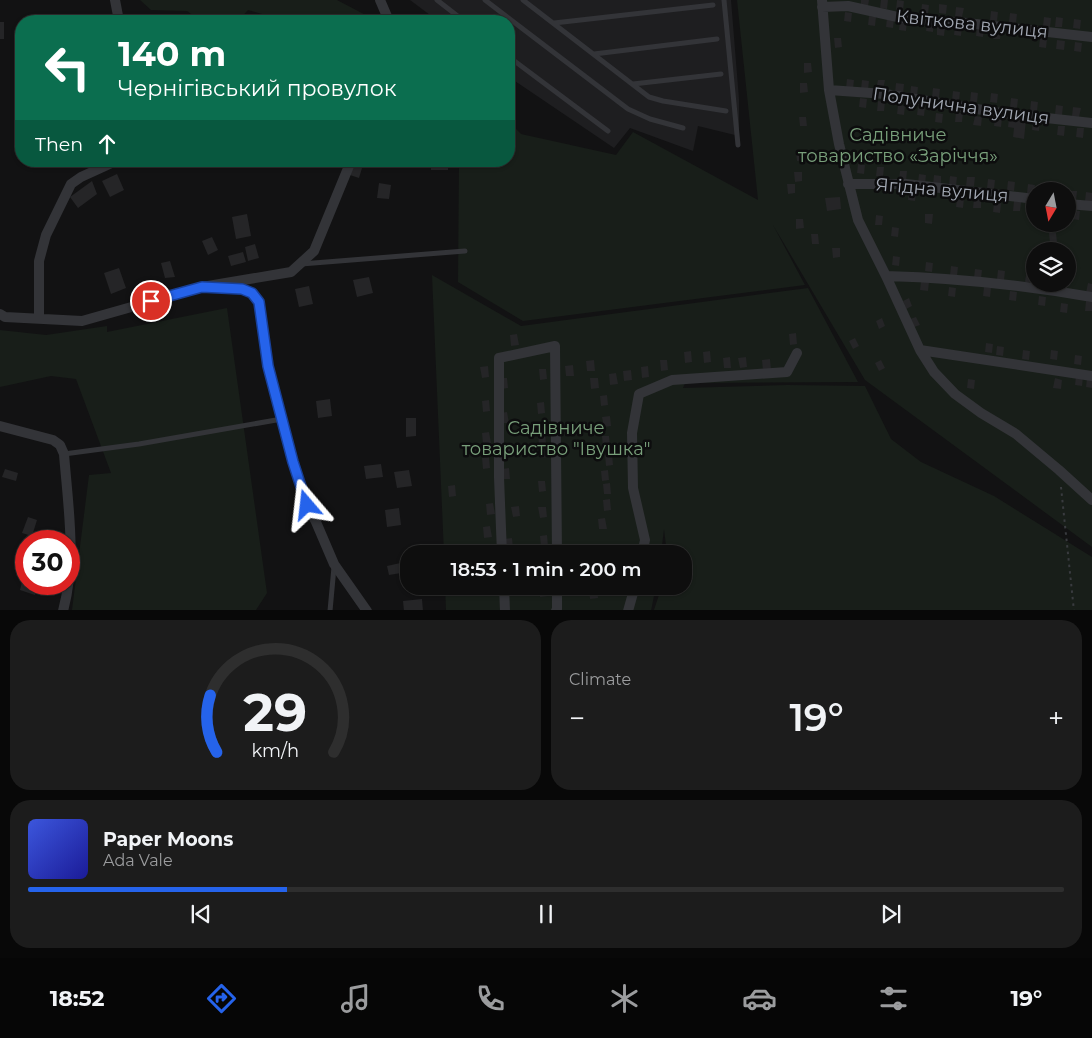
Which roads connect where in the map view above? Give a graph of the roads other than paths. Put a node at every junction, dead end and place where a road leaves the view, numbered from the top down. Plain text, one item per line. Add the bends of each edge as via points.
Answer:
1 (115, 0) edge
2 (380, 0) edge
3 (437, 0) edge
4 (485, 0) edge
5 (522, 0) edge
6 (724, 0) edge
7 (822, 3) edge
8 (713, 5) dead end
9 (118, 15) edge
10 (386, 15) edge
11 (456, 15) edge
12 (505, 15) edge
13 (515, 23) edge
14 (553, 23) junction
15 (1092, 37) edge
16 (717, 39) dead end
17 (593, 54) junction
18 (515, 61) edge
19 (721, 74) dead end
20 (632, 84) junction
21 (829, 90) junction
22 (726, 112) dead end
23 (1092, 122) edge
24 (683, 128) dead end
25 (608, 131) dead end
26 (738, 145) dead end
27 (102, 167) edge
28 (349, 167) edge
29 (848, 184) junction
30 (1026, 198) edge
31 (1076, 205) edge
32 (1092, 206) edge
33 (465, 251) dead end
34 (298, 264) junction
35 (886, 276) junction
36 (202, 287) junction
37 (1092, 297) edge
38 (0, 314) edge
39 (39, 318) junction
40 (920, 350) junction
41 (796, 353) dead end
42 (1092, 376) edge
43 (282, 419) junction
44 (0, 426) edge
45 (64, 454) junction
46 (1092, 500) edge
47 (502, 545) edge
48 (557, 545) edge
49 (644, 545) edge
50 (334, 564) junction
51 (504, 595) edge
52 (557, 595) edge
53 (632, 595) edge
54 (63, 610) edge
55 (330, 610) edge
56 (367, 610) edge
57 (505, 610) edge
58 (556, 610) edge
59 (628, 610) edge

1 - 9 street
2 - 10 street
3 - 11 lane
4 - 12 lane
5 - 14 lane
6 - 26 lane
7 - 15 street, Квіткова вулиця via 902,18
7 - 21 street
8 - 14 lane
13 - 24 lane via 628,109
14 - 17 lane
16 - 17 lane
17 - 20 lane
18 - 25 lane
19 - 20 lane
20 - 22 lane via 649,97
21 - 23 street, Полунична вулиця via 885,94
21 - 29 street
27 - 39 street via 71,184 46,235 39,261
28 - 34 street via 314,251
29 - 30 street, Ягідна вулиця via 906,184
29 - 35 street via 858,220
31 - 32 street
33 - 34 lane
34 - 36 street via 291,272
35 - 37 street via 991,283
35 - 40 street
36 - 39 street via 82,321
36 - 43 street via 242,289 252,293 259,302 268,366
38 - 39 street
40 - 42 street
40 - 46 street via 954,394 1016,434
41 - 49 street via 787,372 672,380 639,394 632,433 633,488
43 - 45 lane
43 - 50 street via 307,505
44 - 45 street via 53,440
45 - 54 street via 72,544 69,589
47 - 48 street via 499,358 556,346
50 - 55 lane
50 - 56 street
51 - 57 street
52 - 58 street
53 - 59 street

